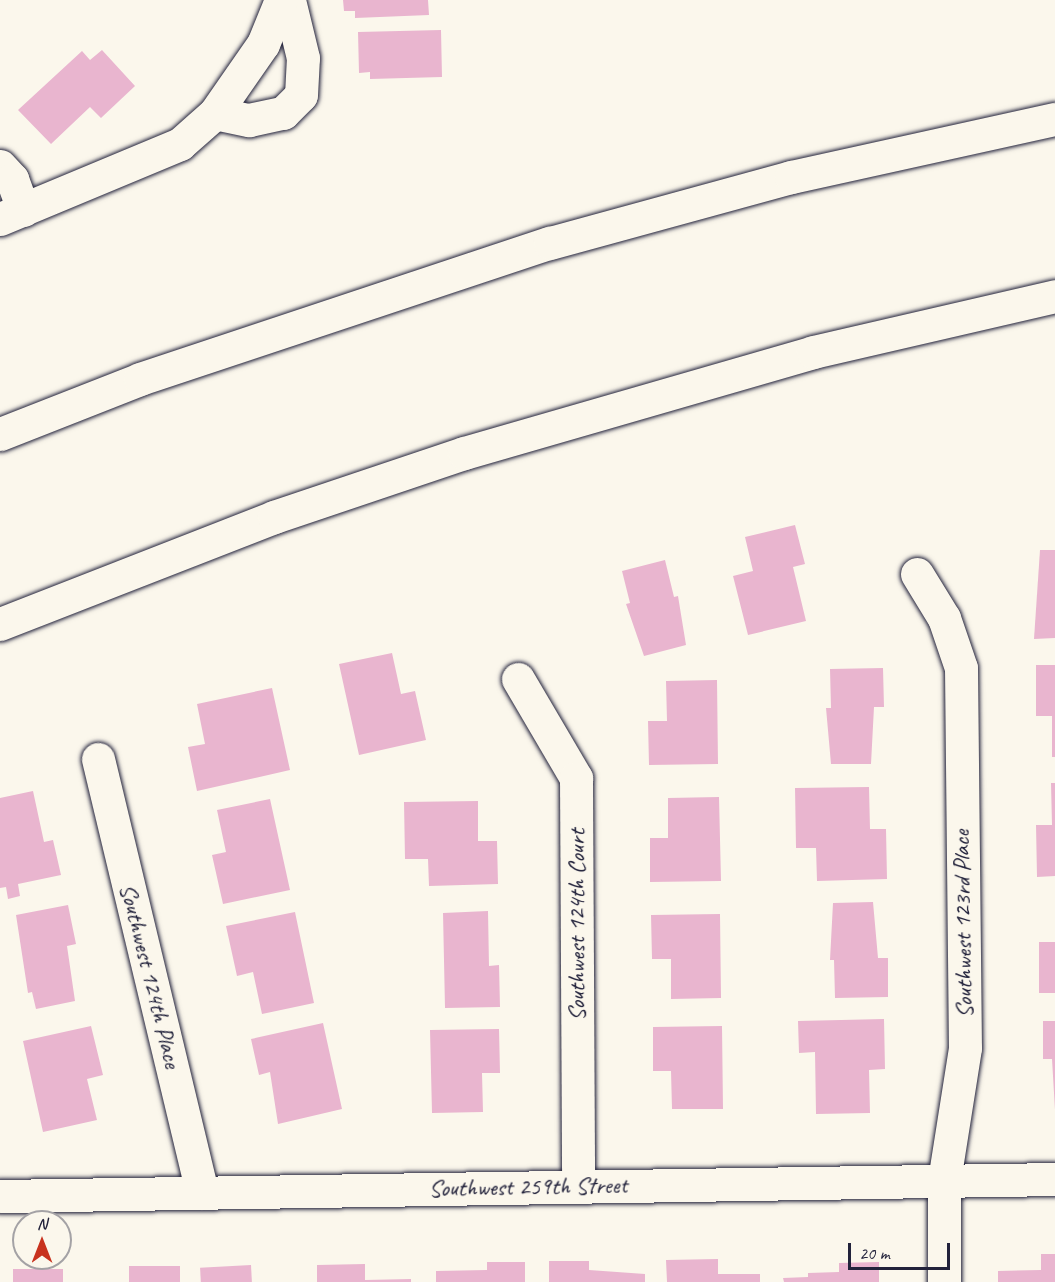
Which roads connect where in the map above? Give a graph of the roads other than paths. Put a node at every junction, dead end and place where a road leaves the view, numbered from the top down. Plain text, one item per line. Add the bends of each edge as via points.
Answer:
1 (280, 0) edge
2 (289, 0) edge
3 (215, 113) junction
4 (1055, 118) edge
5 (0, 166) edge
6 (12, 214) edge
7 (1055, 296) edge
8 (0, 434) edge
9 (917, 574) dead end
10 (0, 624) edge
11 (518, 679) dead end
12 (98, 759) dead end
13 (1055, 1179) edge
14 (944, 1180) junction
15 (578, 1186) junction
16 (202, 1193) junction
17 (0, 1196) edge
18 (944, 1282) edge

1 - 3 main road via 263,44
2 - 3 main road via 303,58 301,95 283,113 249,120
3 - 6 main road via 180,144
4 - 8 main road via 791,177 550,243 140,379
5 - 6 main road via 12,178
7 - 10 main road via 813,352 454,456 274,517
9 - 14 main road, Southwest 123rd Place via 944,618 961,668 965,1048
11 - 15 main road, Southwest 124th Court via 576,778
12 - 16 main road, Southwest 124th Place
13 - 14 main road, Southwest 259th Street
14 - 15 main road, Southwest 259th Street
14 - 18 main road, Southwest 123rd Place
15 - 16 main road, Southwest 259th Street
16 - 17 main road, Southwest 259th Street

